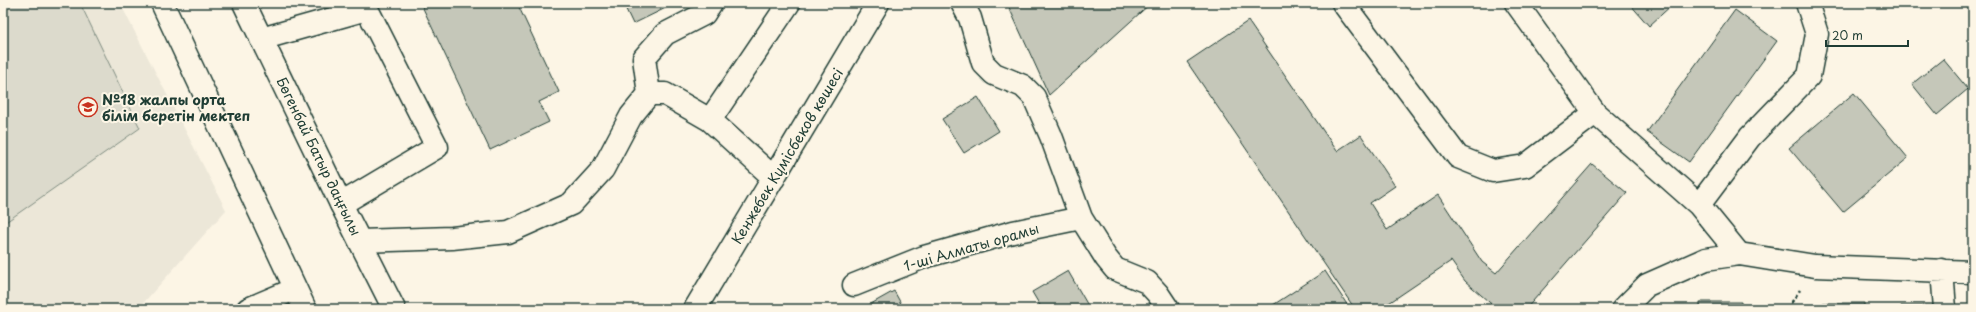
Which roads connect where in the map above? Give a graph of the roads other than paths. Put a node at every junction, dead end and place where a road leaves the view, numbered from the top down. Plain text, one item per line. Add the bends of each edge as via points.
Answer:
1 (162, 3) edge
2 (244, 3) edge
3 (711, 3) edge
4 (789, 3) edge
5 (878, 3) edge
6 (962, 3) edge
7 (1343, 3) edge
8 (1516, 3) edge
9 (1807, 3) edge
10 (261, 39) junction
11 (649, 94) junction
12 (1595, 113) junction
13 (710, 120) junction
14 (774, 178) junction
15 (341, 204) junction
16 (1699, 205) junction
17 (1082, 218) junction
18 (360, 241) junction
19 (1739, 254) junction
20 (1942, 270) junction
21 (1973, 272) edge
22 (854, 286) dead end
23 (295, 289) junction
24 (248, 309) edge
25 (305, 309) edge
26 (394, 309) edge
27 (695, 309) edge
28 (1168, 309) edge
29 (1623, 309) edge
30 (1945, 309) edge

1 - 23 street
2 - 10 street, Бөгенбай Батыр даңғылы
3 - 11 street via 704,14 665,34 644,58
4 - 13 street
5 - 14 street, Кенжебек Күмісбеков көшесі
6 - 17 street via 970,18 983,63 994,74 1024,86 1034,97
7 - 12 street via 1458,157 1492,171 1525,166
8 - 12 street
9 - 16 street via 1817,34 1809,76 1750,137
10 - 15 street, Бөгенбай Батыр даңғылы
10 - 15 street via 367,8 437,147
11 - 13 street via 665,94
11 - 18 street via 631,116 603,169 571,204 508,232 452,238
12 - 16 street
13 - 14 street
14 - 27 street, Кенжебек Күмісбеков көшесі
15 - 18 street, Бөгенбай Батыр даңғылы
16 - 19 street
17 - 22 street, 1-ші Алматы орамы via 1013,232 924,257
17 - 28 street via 1115,269 1147,282
18 - 26 street, Бөгенбай Батыр даңғылы
19 - 20 street via 1815,266
19 - 29 street via 1706,259 1647,285
20 - 21 street
20 - 30 street
23 - 24 street
23 - 25 street

